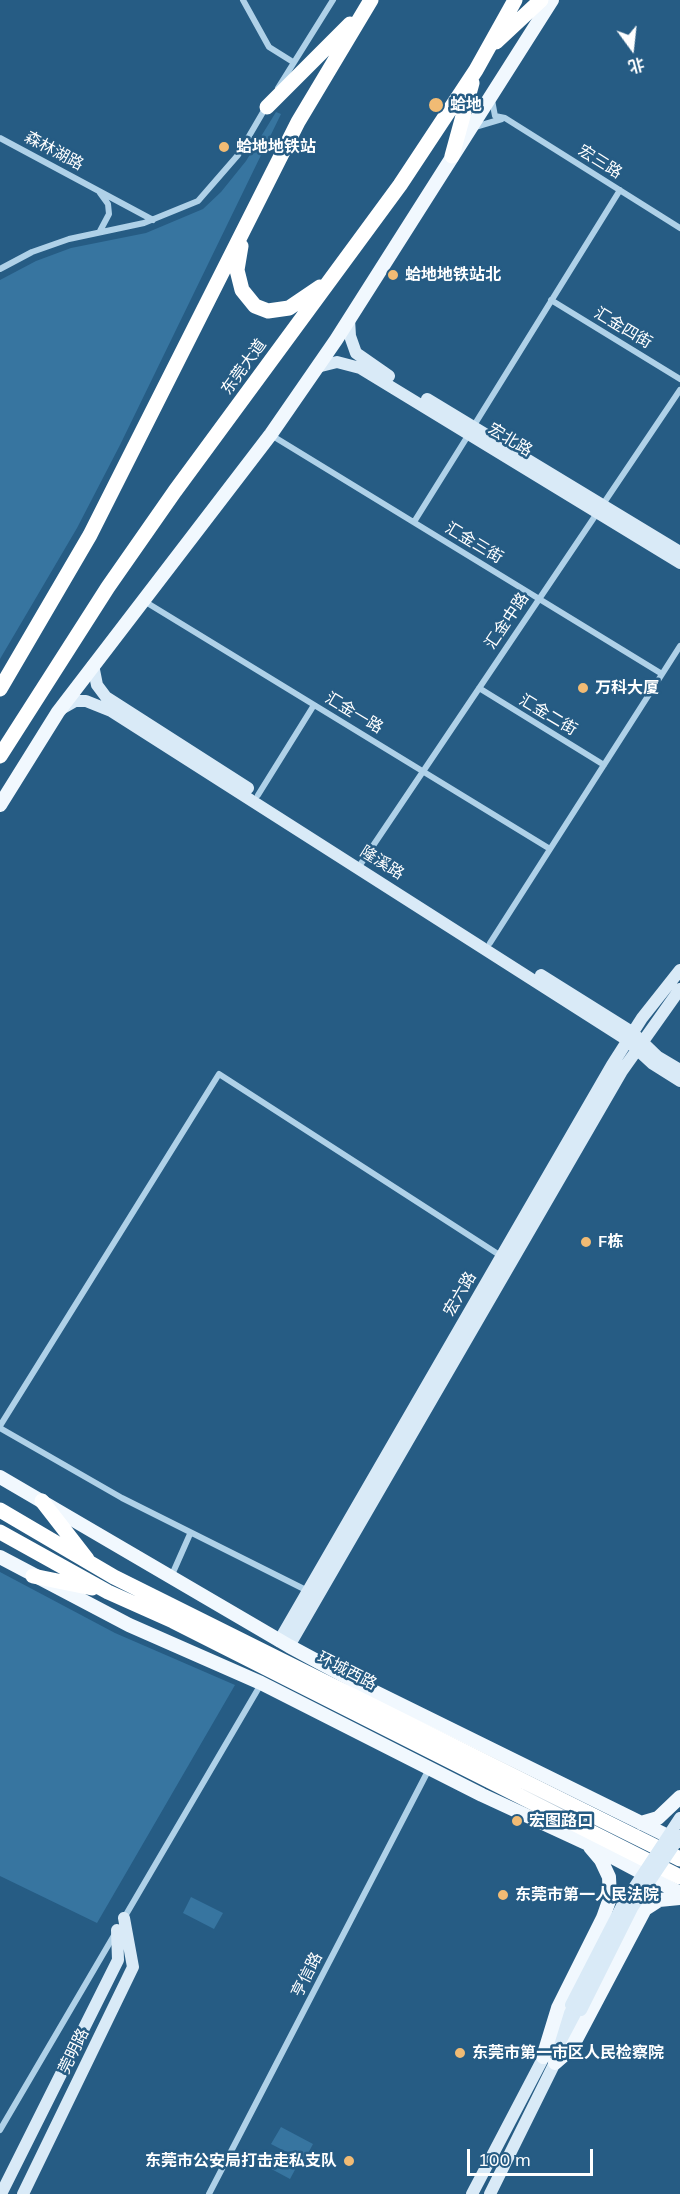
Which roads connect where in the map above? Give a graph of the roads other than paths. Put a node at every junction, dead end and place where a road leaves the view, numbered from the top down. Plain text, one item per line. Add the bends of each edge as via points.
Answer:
1 (243, 0) edge
2 (333, 0) edge
3 (515, 0) edge
4 (541, 0) edge
5 (552, 0) edge
6 (368, 4) edge
7 (489, 48) junction
8 (293, 62) junction
9 (476, 70) junction
10 (492, 95) junction
11 (267, 107) junction
12 (505, 118) junction
13 (466, 134) junction
14 (0, 138) edge
15 (452, 156) junction
16 (95, 189) junction
17 (620, 190) junction
18 (153, 220) junction
19 (245, 225) junction
20 (680, 228) edge
21 (100, 232) junction
22 (0, 269) edge
23 (336, 274) junction
24 (551, 300) junction
25 (349, 319) junction
26 (317, 367) junction
27 (680, 379) edge
28 (680, 390) edge
29 (471, 430) junction
30 (271, 434) junction
31 (599, 508) junction
32 (414, 522) junction
33 (680, 552) edge
34 (680, 563) edge
35 (539, 598) junction
36 (144, 601) junction
37 (680, 646) edge
38 (15, 665) junction
39 (93, 665) junction
40 (662, 674) junction
41 (0, 685) edge
42 (478, 688) junction
43 (0, 689) edge
44 (314, 705) junction
45 (58, 712) junction
46 (0, 756) edge
47 (604, 765) junction
48 (423, 771) junction
49 (258, 795) junction
50 (0, 805) edge
51 (550, 849) junction
52 (360, 865) junction
53 (490, 943) junction
54 (680, 970) edge
55 (680, 989) edge
56 (634, 1040) junction
57 (680, 1071) edge
58 (680, 1081) edge
59 (501, 1256) junction
60 (0, 1427) edge
61 (0, 1477) edge
62 (42, 1501) junction
63 (0, 1510) edge
64 (0, 1532) edge
65 (190, 1534) junction
66 (0, 1557) edge
67 (90, 1563) junction
68 (33, 1576) junction
69 (170, 1578) junction
70 (308, 1591) junction
71 (108, 1592) junction
72 (284, 1644) junction
73 (261, 1683) junction
74 (429, 1769) junction
75 (680, 1797) edge
76 (680, 1803) edge
77 (680, 1812) edge
78 (680, 1818) edge
79 (641, 1823) junction
80 (680, 1836) edge
81 (680, 1842) edge
82 (588, 1844) junction
83 (680, 1859) edge
84 (680, 1877) edge
85 (680, 1893) edge
86 (610, 1898) junction
87 (680, 1898) edge
88 (124, 1918) junction
89 (636, 1923) junction
90 (117, 1930) junction
91 (576, 2007) junction
92 (549, 2060) junction
93 (0, 2130) edge
94 (0, 2194) edge
95 (23, 2194) edge
96 (209, 2194) edge
97 (472, 2194) edge
98 (490, 2194) edge

1 - 8 street via 269,47
2 - 8 street
3 - 7 highway, 东莞大道
4 - 7 highway
5 - 10 main road
6 - 11 highway
6 - 19 highway via 298,122
7 - 9 highway, 东莞大道
8 - 11 street
9 - 15 highway
9 - 23 highway, 东莞大道
10 - 12 street via 495,116
10 - 13 main road
11 - 18 street via 238,155 198,201
12 - 13 street via 477,124
12 - 17 street, 宏三路
13 - 15 main road
14 - 16 street, 森林湖路
15 - 25 main road
16 - 18 street, 森林湖路
16 - 21 street, 森林湖路 via 103,195 109,214
17 - 20 street, 宏三路
17 - 24 street
18 - 21 street
19 - 23 highway via 237,270 242,290 255,306 268,311 289,308
19 - 38 highway via 134,452
21 - 22 street via 32,252
23 - 46 highway, 东莞大道 via 108,587
24 - 27 street, 汇金四街
24 - 29 street
25 - 26 main road
25 - 29 street, 宏北路 via 352,345 364,360
26 - 29 street, 宏北路 via 338,362 360,368
26 - 30 main road
28 - 31 street, 汇金中路
29 - 31 street, 宏北路
29 - 32 street
30 - 32 street, 汇金三街
30 - 36 main road
31 - 33 street, 宏北路
31 - 34 street, 宏北路
31 - 35 street, 汇金中路
32 - 35 street, 汇金三街
35 - 40 street, 汇金三街
35 - 42 street, 汇金中路
36 - 39 main road
36 - 44 street, 汇金一路
37 - 40 street
38 - 41 main road
38 - 43 highway
39 - 45 main road
39 - 49 street, 隆溪路 via 97,685 106,697
40 - 47 street
42 - 47 street, 汇金二街
42 - 48 street, 汇金中路
44 - 48 street, 汇金一路
44 - 49 street
45 - 50 main road
45 - 52 street, 隆溪路 via 75,701 95,703 111,711
47 - 51 street
48 - 51 street, 汇金一路
48 - 52 street, 汇金中路
49 - 52 street, 隆溪路
51 - 53 street
52 - 53 street, 隆溪路
52 - 56 street, 隆溪路
53 - 56 street, 隆溪路
54 - 56 street, 宏六路
55 - 56 street, 宏六路
56 - 57 street, 隆溪路
56 - 58 street, 隆溪路 via 653,1064
56 - 59 street, 宏六路
56 - 72 street, 宏六路
59 - 60 street via 219,1074
59 - 70 street, 宏六路
60 - 65 street
61 - 62 main road
62 - 67 highway
62 - 69 main road
63 - 67 highway, 环城西路
64 - 71 highway
65 - 69 street
65 - 70 street
66 - 68 main road
67 - 83 highway, 环城西路
68 - 71 highway
68 - 73 main road via 129,1625
69 - 72 main road
70 - 72 street, 宏六路
71 - 84 highway via 173,1621
72 - 79 main road
73 - 74 main road
73 - 88 street
74 - 82 main road
74 - 96 street, 亨信路
75 - 79 main road via 658,1818
76 - 77 main road
78 - 91 street, bridge via 622,1906
79 - 81 main road
80 - 91 street, bridge via 632,1908
82 - 85 main road
82 - 86 main road via 609,1877
86 - 89 main road via 627,1890 639,1897 641,1909
86 - 92 main road via 558,2008
87 - 89 main road via 659,1900 645,1909
88 - 90 street
88 - 95 street, 莞明路 via 133,1967
89 - 92 main road via 571,2049
90 - 93 street
90 - 94 street, 莞明路 via 118,1960
91 - 92 street
92 - 97 street
92 - 98 street

